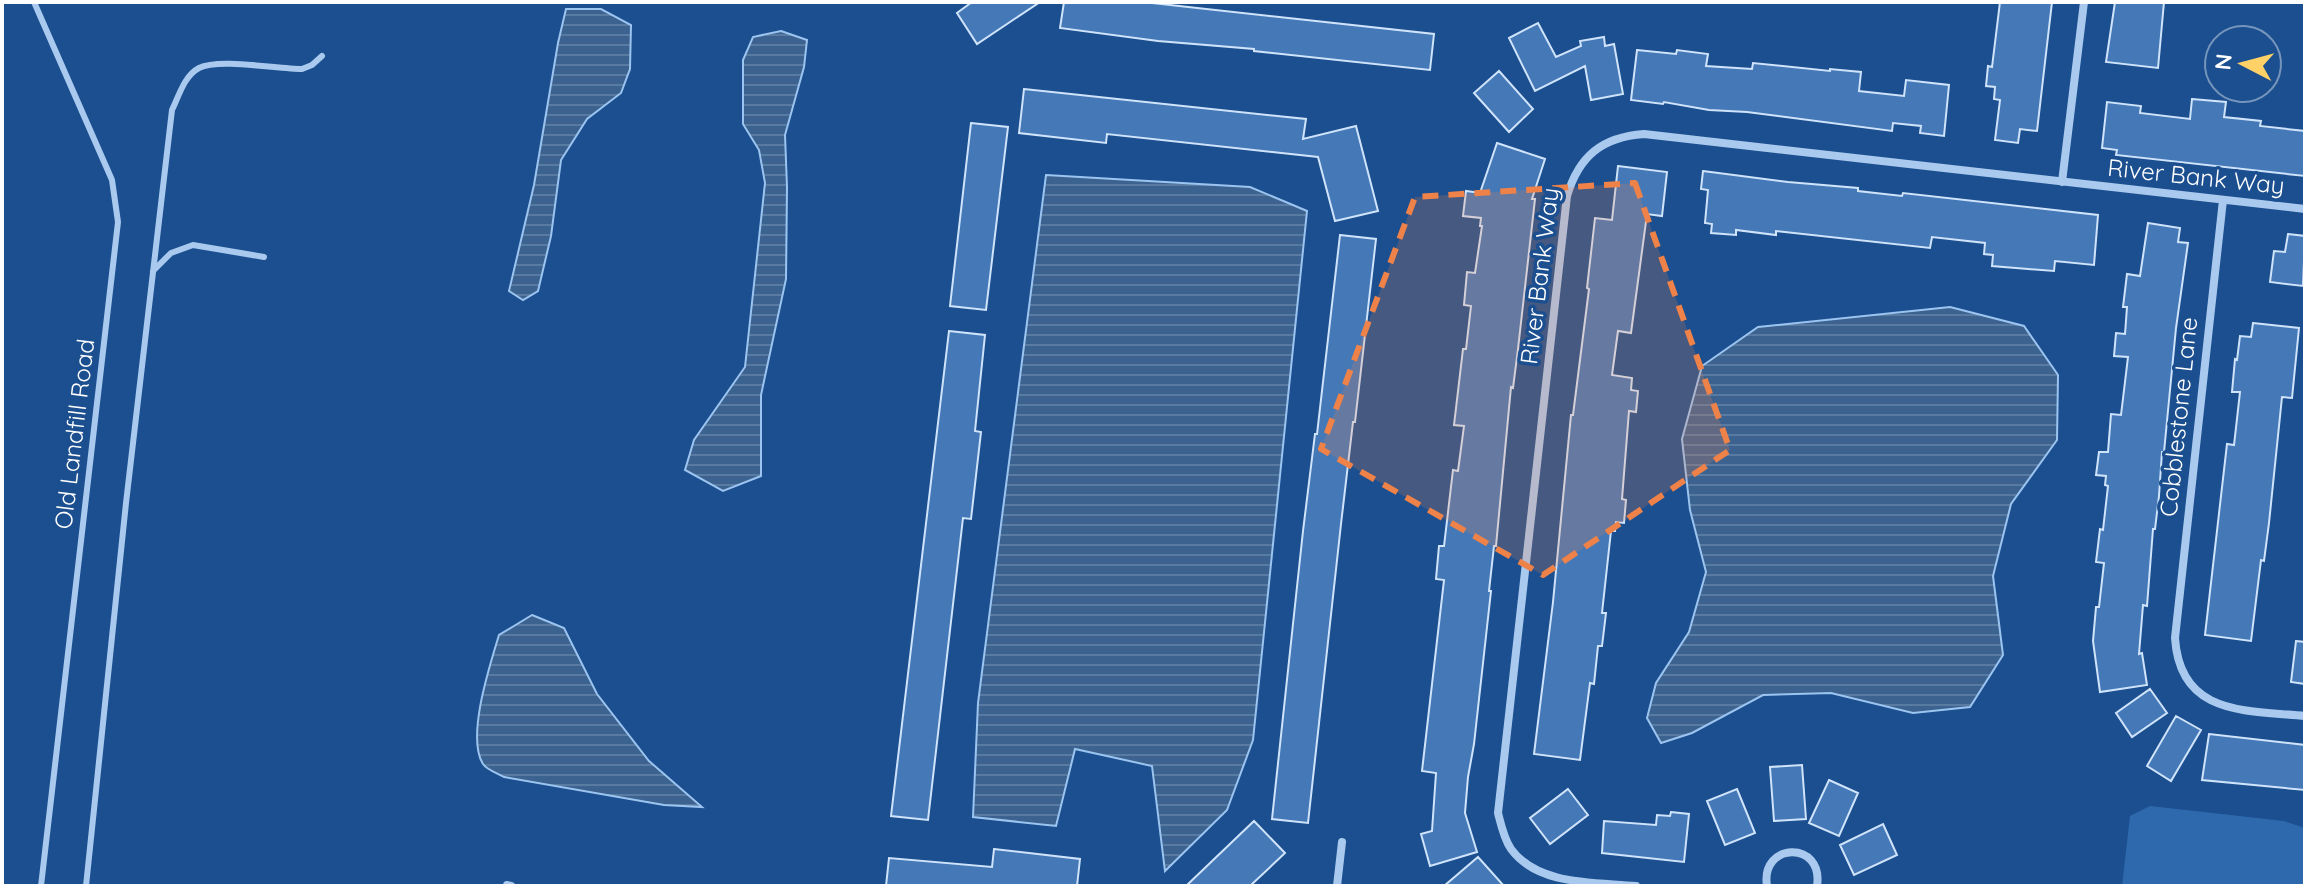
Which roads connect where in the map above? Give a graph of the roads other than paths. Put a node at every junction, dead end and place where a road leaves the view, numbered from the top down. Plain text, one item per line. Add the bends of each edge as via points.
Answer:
1 (34, 2) edge
2 (2084, 2) edge
3 (322, 56) dead end
4 (2062, 182) junction
5 (2223, 200) junction
6 (2305, 209) edge
7 (264, 257) dead end
8 (153, 271) junction
9 (2305, 716) edge
10 (1342, 842) dead end
11 (41, 886) edge
12 (86, 886) edge
13 (1337, 886) edge
14 (1636, 886) edge
15 (1767, 886) edge
16 (1817, 886) edge

1 - 11 lane, Old Landfill Road via 112,180 118,222
2 - 4 street
3 - 8 lane via 302,69 222,63 200,68 186,80 172,110
4 - 5 street, River Bank Way
4 - 14 street, River Bank Way via 1644,134 1612,140 1582,162 1567,196 1498,813 1511,848 1537,870 1555,877
5 - 6 street, River Bank Way
5 - 9 street, Cobblestone Lane via 2176,652 2184,674 2210,701
7 - 8 lane via 193,245 171,253
8 - 12 lane
10 - 13 street
15 - 16 street via 1769,865 1790,852 1813,862

